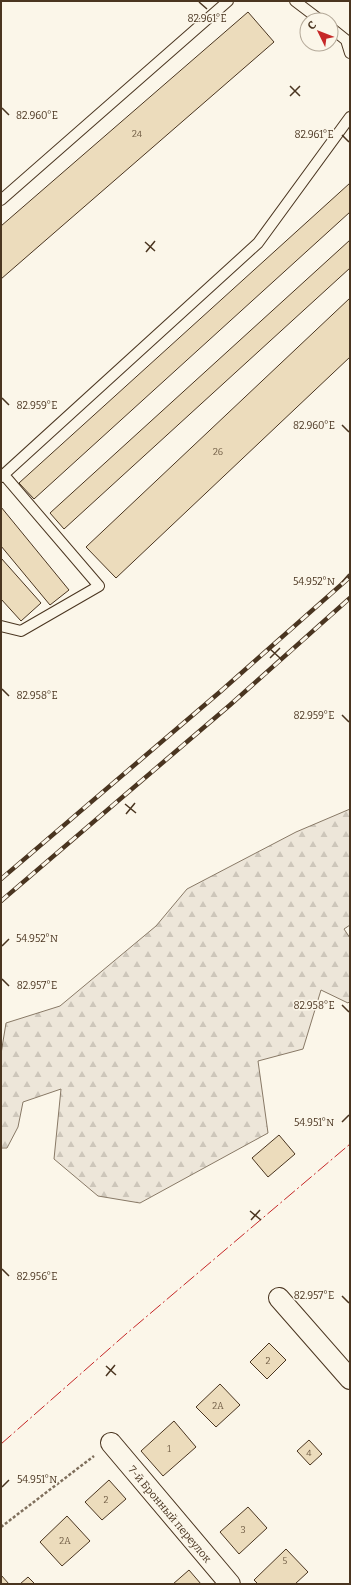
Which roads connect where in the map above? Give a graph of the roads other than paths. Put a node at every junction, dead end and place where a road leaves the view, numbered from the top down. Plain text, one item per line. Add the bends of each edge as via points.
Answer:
1 (228, 1) edge
2 (296, 1) edge
3 (310, 12) edge
4 (339, 33) edge
5 (348, 38) edge
6 (350, 53) edge
7 (350, 117) edge
8 (1, 200) edge
9 (2, 476) edge
10 (1, 626) edge
11 (279, 1298) dead end
12 (350, 1379) edge
13 (111, 1444) road end
14 (230, 1584) edge

1 - 8 lane
2 - 3 lane
4 - 5 lane
5 - 6 lane
7 - 9 lane via 258,243
9 - 10 lane via 99,586 21,631
11 - 12 street
13 - 14 street, 7-й Бронный переулок

